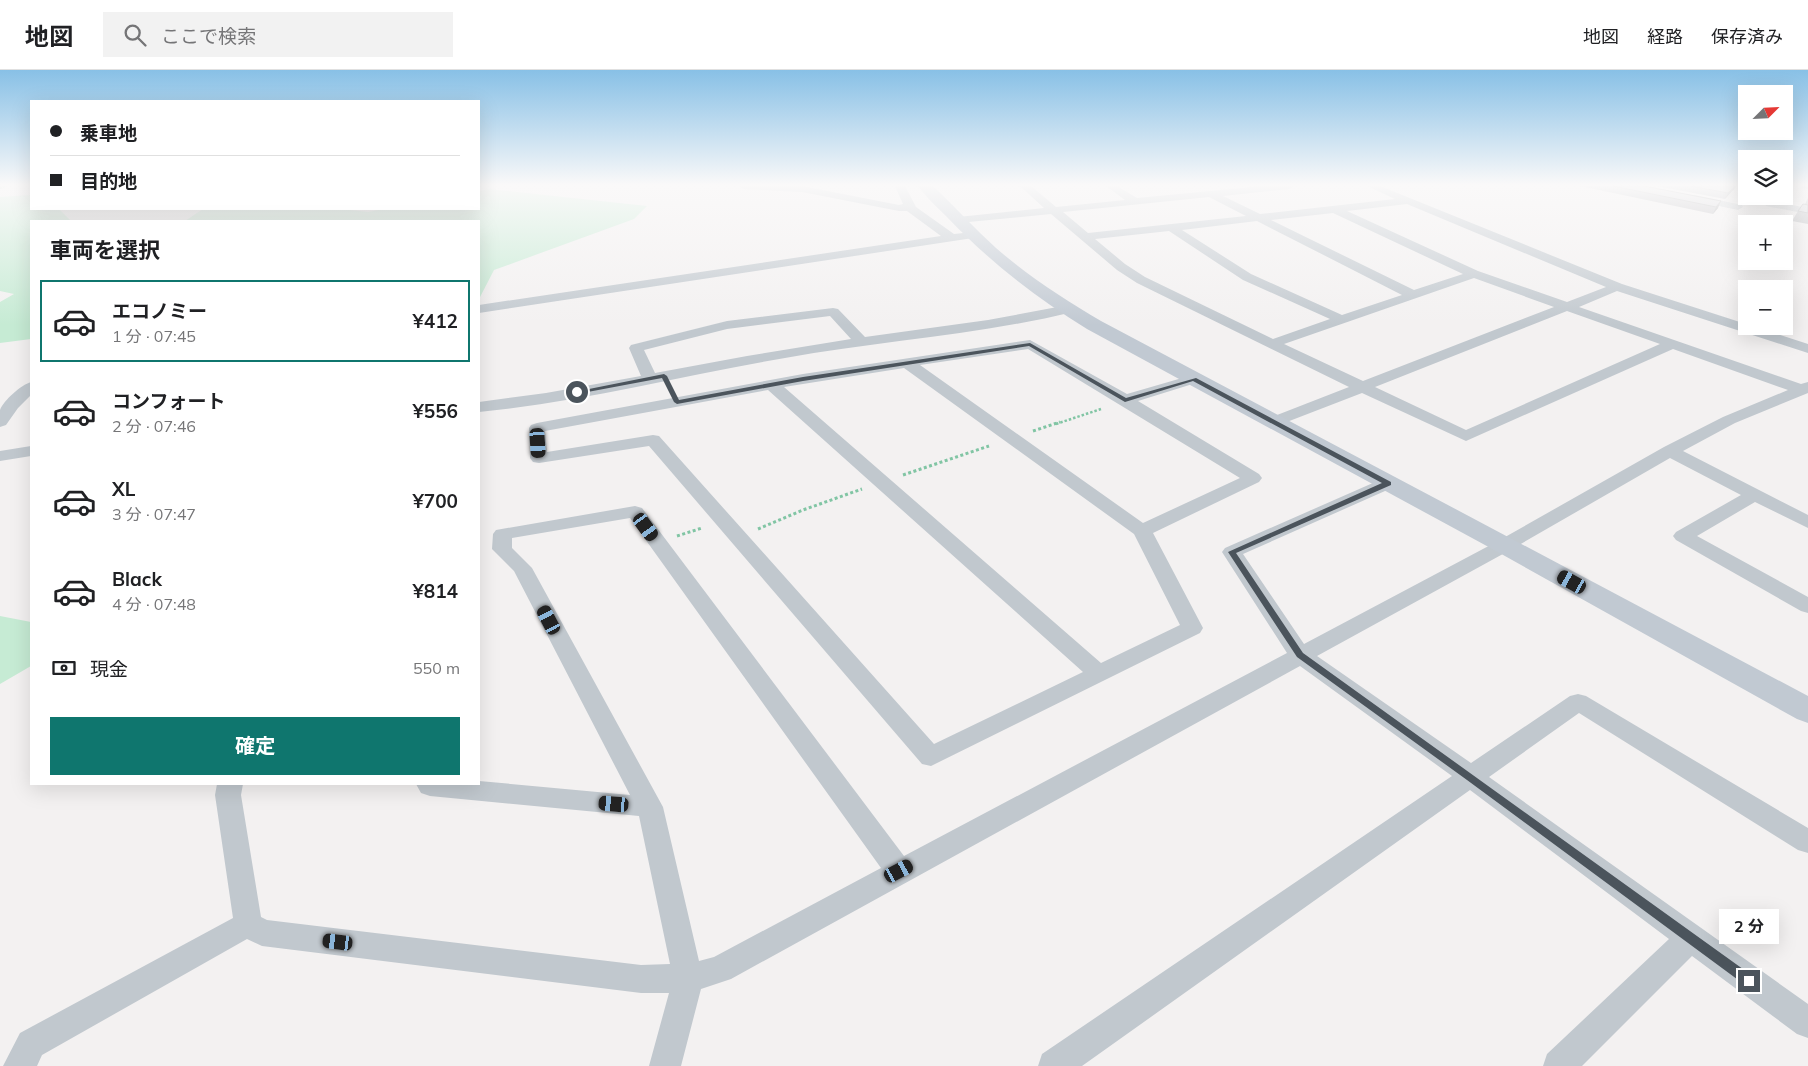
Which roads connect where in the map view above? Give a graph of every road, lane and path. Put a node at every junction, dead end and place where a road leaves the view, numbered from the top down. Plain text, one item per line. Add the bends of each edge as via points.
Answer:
1 (951, 232) edge
2 (962, 232) edge
3 (1079, 232) edge
4 (1133, 232) edge
5 (1179, 232) edge
6 (1288, 232) edge
7 (1385, 232) edge
8 (1485, 232) edge
9 (1086, 238) junction
10 (1474, 274) junction
11 (1617, 287) junction
12 (1413, 295) junction
13 (1566, 306) junction
14 (480, 309) edge
15 (1068, 309) junction
16 (1342, 320) junction
17 (860, 341) junction
18 (1272, 344) junction
19 (1672, 344) junction
20 (1808, 349) edge
21 (907, 363) junction
22 (657, 377) junction
23 (1194, 379) junction
24 (772, 385) junction
25 (1363, 387) junction
26 (30, 388) edge
27 (1804, 388) edge
28 (1125, 400) junction
29 (30, 402) edge
30 (677, 402) junction
31 (12, 405) junction
32 (480, 407) edge
33 (0, 422) edge
34 (1273, 422) junction
35 (1012, 438) junction
36 (30, 451) edge
37 (1670, 451) junction
38 (0, 456) edge
39 (882, 482) junction
40 (1388, 483) junction
41 (1754, 494) junction
42 (724, 520) junction
43 (1808, 522) edge
44 (1142, 531) junction
45 (739, 538) junction
46 (657, 542) junction
47 (1505, 545) junction
48 (1808, 606) edge
49 (1300, 655) junction
50 (1099, 674) junction
51 (1808, 711) edge
52 (1470, 777) junction
53 (230, 785) edge
54 (430, 785) edge
55 (650, 808) junction
56 (1808, 842) edge
57 (899, 871) junction
58 (248, 924) junction
59 (1690, 938) junction
60 (688, 978) junction
61 (1808, 1023) edge
62 (19, 1066) edge
63 (665, 1066) edge
64 (1054, 1066) edge
65 (1559, 1066) edge

1 - 14 street
2 - 15 street
3 - 9 street
4 - 9 street
5 - 16 street via 1256,282
6 - 12 street
7 - 10 street
8 - 11 street
9 - 18 street via 1141,280
10 - 12 street
10 - 13 street
11 - 13 street
11 - 20 street
12 - 16 street
13 - 19 street
13 - 25 street
15 - 17 street via 1030,318
15 - 23 street
16 - 18 street
17 - 22 street
17 - 22 street via 833,312 727,325 636,348
18 - 25 street
19 - 25 street via 1466,436
19 - 27 street
21 - 24 street
21 - 28 street via 1030,344
21 - 35 street
22 - 30 street
22 - 32 street via 522,403
23 - 28 street
23 - 34 street
24 - 30 street
24 - 39 street
25 - 34 street
26 - 31 street
27 - 37 street via 1729,420
28 - 35 path
28 - 44 street via 1253,478
29 - 31 street
30 - 42 street via 537,428 539,458 654,440
31 - 33 street
34 - 40 street
35 - 39 path
35 - 44 street
36 - 38 street
37 - 41 street
37 - 47 street
39 - 45 path via 803,510
39 - 50 street
40 - 47 street
40 - 49 street via 1232,552
41 - 43 street
41 - 48 street via 1682,536
42 - 45 street
42 - 46 path
44 - 50 street via 1192,628
45 - 50 street via 931,757
46 - 55 street via 635,512 503,534 502,549 522,568
46 - 57 street
47 - 49 street
47 - 51 street
49 - 52 street
49 - 57 street
52 - 56 street via 1578,702
52 - 59 street
52 - 64 street
53 - 58 street via 228,795
54 - 55 street
55 - 60 street
57 - 60 street via 720,969
58 - 60 street via 262,933 640,979
58 - 62 street via 31,1044
59 - 61 street
59 - 65 street
60 - 63 street

